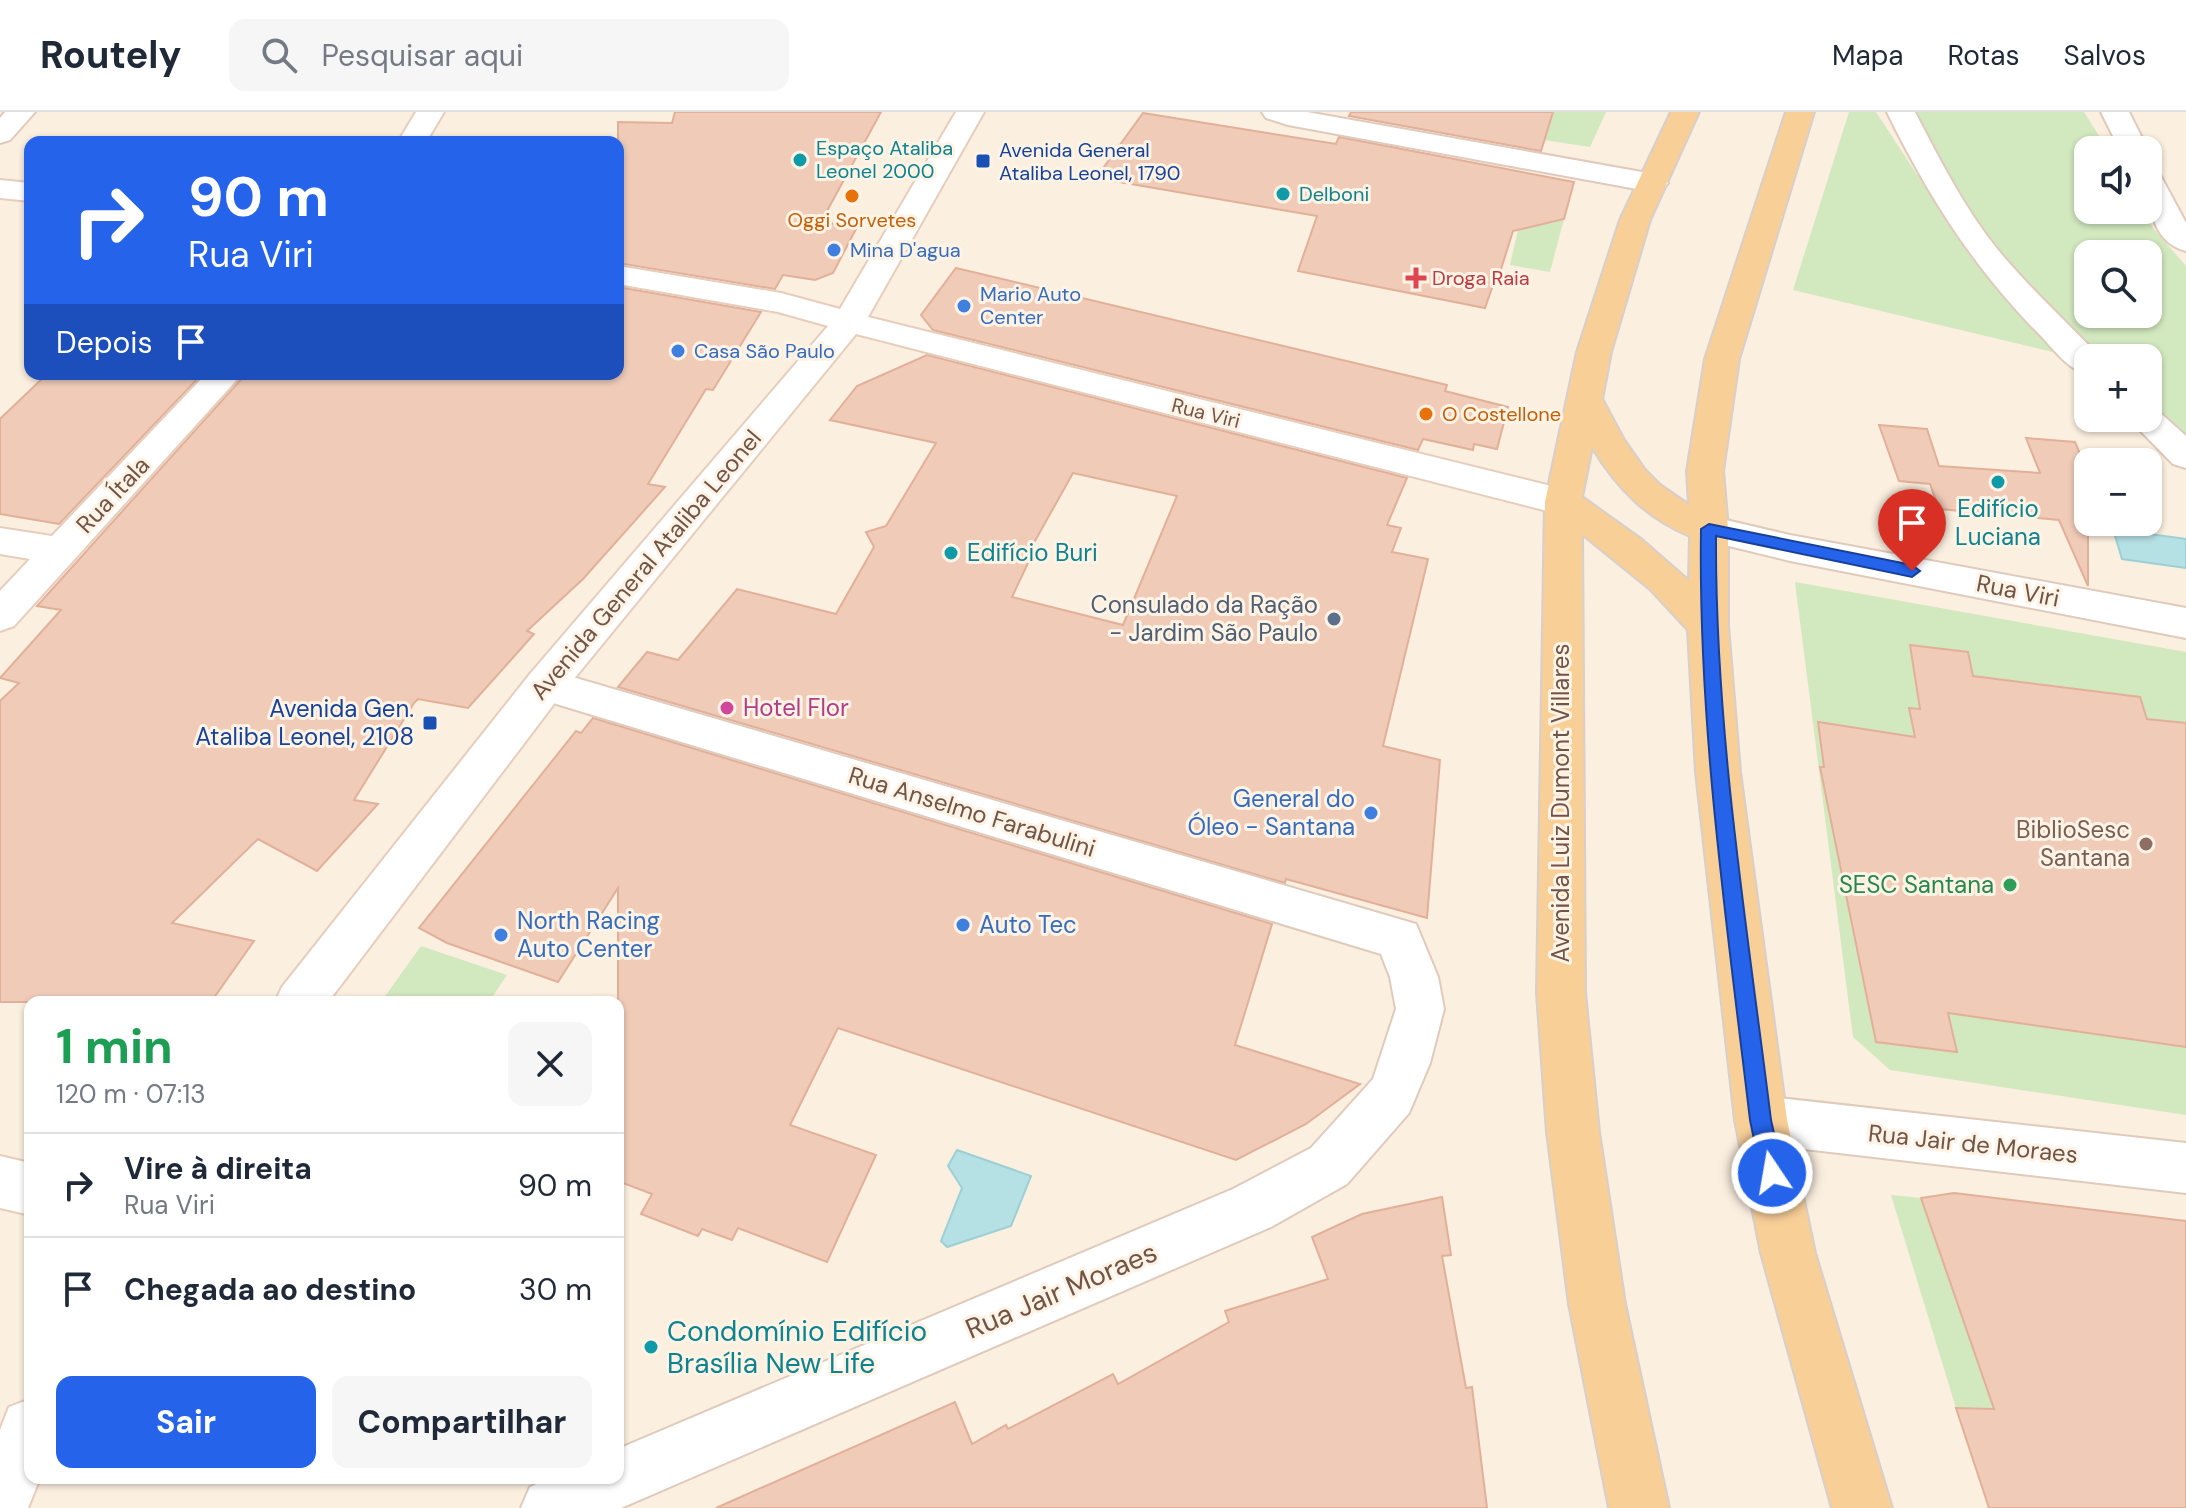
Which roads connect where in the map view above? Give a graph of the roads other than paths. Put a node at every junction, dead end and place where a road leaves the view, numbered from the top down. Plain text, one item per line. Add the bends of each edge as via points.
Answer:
1 (21, 112) edge
2 (430, 112) edge
3 (970, 112) edge
4 (1276, 112) edge
5 (1685, 112) edge
6 (1800, 112) edge
7 (1901, 112) edge
8 (2115, 112) edge
9 (0, 134) edge
10 (416, 136) edge
11 (2127, 136) edge
12 (1653, 183) junction
13 (0, 189) edge
14 (24, 191) edge
15 (2162, 205) edge
16 (2186, 242) edge
17 (624, 276) edge
18 (849, 322) junction
19 (2074, 351) edge
20 (219, 380) edge
21 (1584, 398) junction
22 (2160, 432) edge
23 (2186, 456) edge
24 (1563, 502) junction
25 (1709, 529) junction
26 (0, 541) edge
27 (60, 551) junction
28 (0, 616) edge
29 (2186, 623) edge
30 (1708, 626) junction
31 (545, 685) junction
32 (1399, 939) joint
33 (304, 996) edge
34 (1761, 1120) junction
35 (2186, 1168) edge
36 (0, 1182) edge
37 (24, 1188) edge
38 (24, 1443) edge
39 (624, 1477) edge
40 (607, 1484) edge
41 (0, 1503) edge
42 (551, 1508) edge
43 (1639, 1508) edge
44 (1862, 1508) edge

1 - 9 street
2 - 10 street
3 - 18 street, Avenida General Ataliba Leonel
4 - 12 street
5 - 12 main road, Avenida Luiz Dumont Villares
6 - 25 main road via 1722,359 1705,471
7 - 19 street via 1978,244
8 - 11 street
12 - 21 main road, Avenida Luiz Dumont Villares via 1635,220
13 - 14 street
15 - 16 street
17 - 18 street, Rua Viri via 781,303
18 - 24 street, Rua Viri
18 - 31 street, Avenida General Ataliba Leonel
20 - 27 street, Rua Ítala
21 - 24 main road, Avenida Luiz Dumont Villares
21 - 25 main road via 1612,450 1647,496 1682,520
22 - 23 street
24 - 30 main road via 1641,559
24 - 43 main road, Avenida Luiz Dumont Villares via 1561,993 1573,1132 1597,1304
25 - 29 street, Rua Viri
25 - 30 main road
26 - 27 street
27 - 28 street, Rua Ítala
30 - 34 main road via 1718,772
31 - 32 street, Rua Anselmo Farabulini
31 - 33 street, Avenida General Ataliba Leonel
32 - 39 street, Rua Jair Moraes via 1420,1009 1405,1063 1391,1096 1329,1166 1252,1208
34 - 35 street, Rua Jair de Moraes
34 - 44 main road via 1788,1253
36 - 37 street
38 - 41 street
40 - 42 street, Rua Jair Moraes

